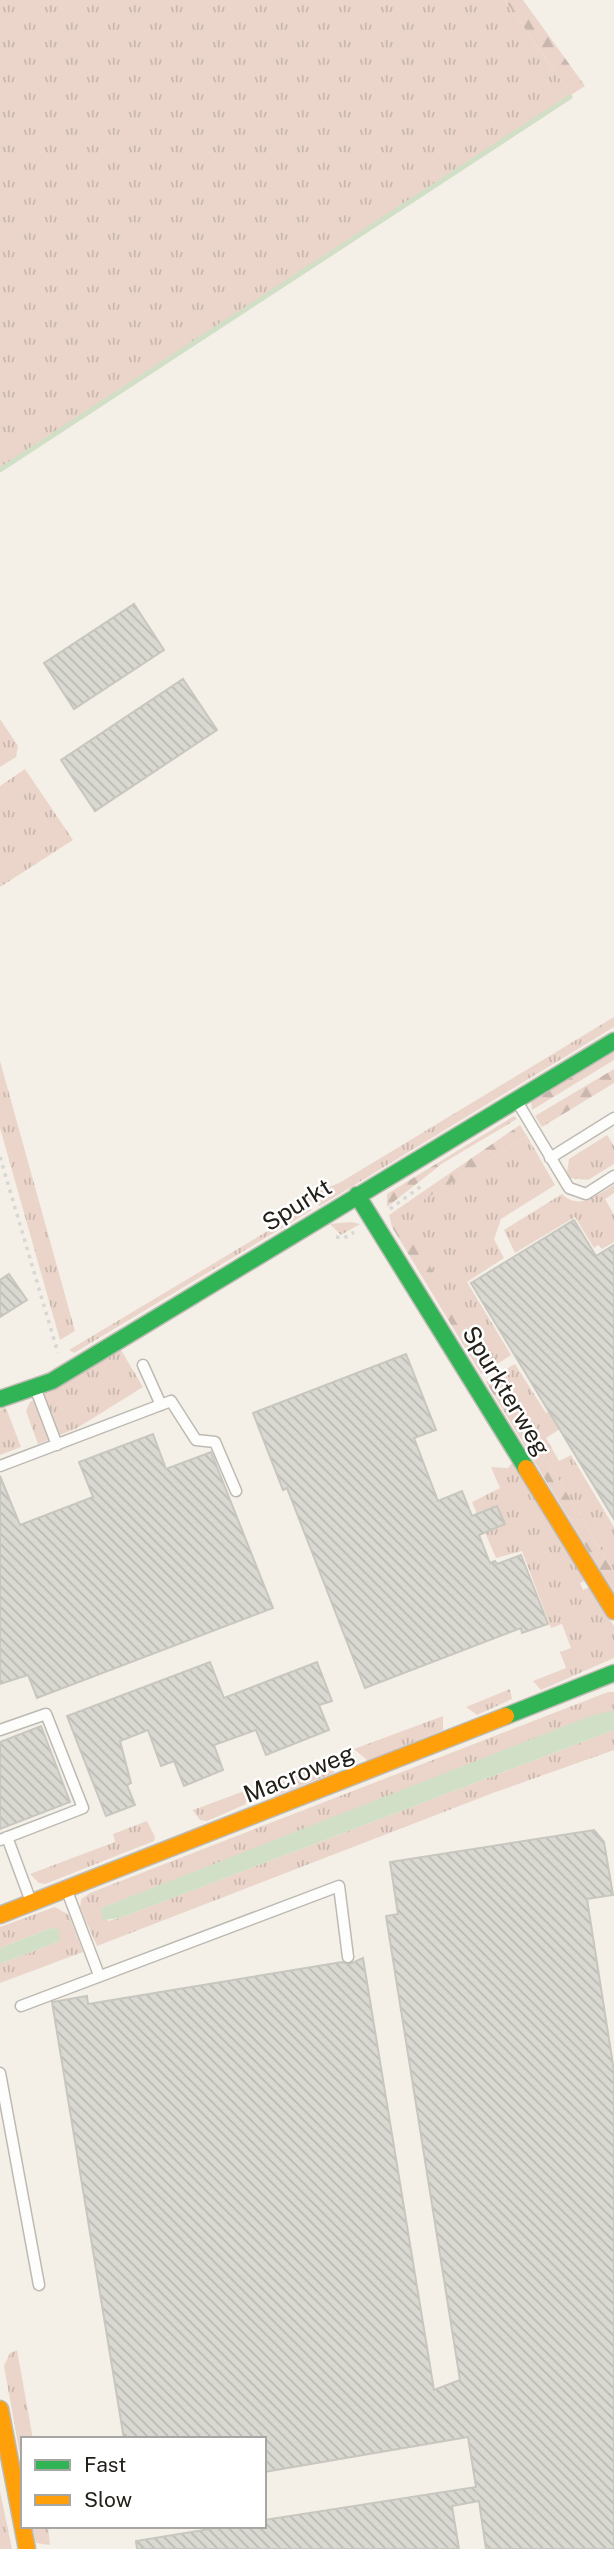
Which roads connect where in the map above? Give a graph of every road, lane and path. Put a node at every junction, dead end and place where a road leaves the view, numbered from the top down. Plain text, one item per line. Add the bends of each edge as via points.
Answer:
1 (614, 1041) edge
2 (516, 1100) junction
3 (614, 1118) edge
4 (0, 1157) edge
5 (550, 1158) junction
6 (614, 1176) edge
7 (357, 1195) junction
8 (143, 1365) dead end
9 (68, 1371) junction
10 (36, 1388) junction
11 (0, 1399) edge
12 (161, 1405) junction
13 (57, 1445) junction
14 (0, 1466) edge
15 (236, 1490) dead end
16 (614, 1611) edge
17 (614, 1673) edge
18 (0, 1730) edge
19 (4, 1839) edge
20 (67, 1890) junction
21 (32, 1903) junction
22 (0, 1915) edge
23 (348, 1957) dead end
24 (99, 1975) junction
25 (21, 2006) dead end
26 (0, 2073) edge
27 (39, 2285) dead end
28 (0, 2409) edge
29 (21, 2518) edge
30 (23, 2528) edge
31 (27, 2549) edge

1 - 2 street, Spurkt
2 - 5 lane
2 - 7 street, Spurkt
3 - 5 lane
4 - 9 path via 52,1337
5 - 6 lane via 569,1188 586,1194
7 - 9 street, Spurkt
7 - 16 street, Spurkterweg
8 - 12 lane
9 - 10 street, Spurkt
10 - 11 street, Spurkt
10 - 13 lane
12 - 13 lane
12 - 15 lane via 172,1401 196,1440 215,1442
13 - 14 lane
17 - 20 street, Macroweg
18 - 19 lane via 46,1714 83,1808
19 - 21 lane
20 - 21 street, Macroweg
20 - 24 lane
21 - 22 street, Macroweg
23 - 24 lane via 339,1886
24 - 25 lane
26 - 27 lane
28 - 29 street
30 - 31 street

